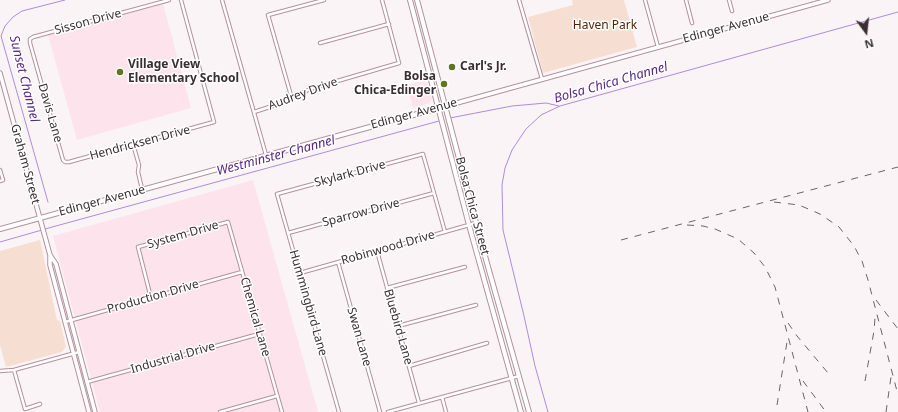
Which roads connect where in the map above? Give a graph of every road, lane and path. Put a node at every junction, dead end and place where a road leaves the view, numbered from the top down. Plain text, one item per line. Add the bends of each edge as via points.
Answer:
1 (169, 0) edge
2 (181, 0) edge
3 (222, 0) edge
4 (324, 0) edge
5 (382, 0) edge
6 (410, 0) edge
7 (417, 0) edge
8 (519, 0) edge
9 (645, 0) edge
10 (686, 0) edge
11 (729, 0) edge
12 (828, 0) edge
13 (814, 2) edge
14 (732, 11) dead end
15 (692, 23) dead end
16 (389, 24) junction
17 (30, 39) joint
18 (320, 43) dead end
19 (658, 47) junction
20 (432, 52) junction
21 (424, 54) junction
22 (0, 73) edge
23 (542, 79) junction
24 (292, 99) junction
25 (446, 106) junction
26 (438, 108) junction
27 (254, 112) junction
28 (134, 144) junction
29 (266, 155) junction
30 (66, 162) joint
31 (0, 170) edge
32 (1, 180) edge
33 (142, 189) junction
34 (434, 193) junction
35 (278, 194) joint
36 (40, 218) junction
37 (228, 222) joint
38 (476, 223) junction
39 (469, 225) junction
40 (0, 229) edge
41 (445, 232) junction
42 (288, 233) junction
43 (377, 251) junction
44 (50, 255) junction
45 (338, 262) junction
46 (465, 267) dead end
47 (242, 272) junction
48 (300, 273) junction
49 (387, 288) junction
50 (151, 298) junction
51 (476, 305) dead end
52 (70, 321) junction
53 (65, 322) junction
54 (398, 326) junction
55 (259, 334) junction
56 (487, 344) dead end
57 (79, 352) junction
58 (72, 354) junction
59 (409, 366) junction
60 (0, 370) edge
61 (14, 370) junction
62 (519, 376) junction
63 (512, 378) junction
64 (87, 382) junction
65 (277, 396) junction
66 (442, 397) junction
67 (419, 403) junction
68 (40, 404) dead end
69 (88, 412) edge
70 (95, 412) edge
71 (220, 412) edge
72 (282, 412) edge
73 (339, 412) edge
74 (380, 412) edge
75 (388, 412) edge
76 (446, 412) edge
77 (521, 412) edge
78 (529, 412) edge

1 - 17 street, Sisson Drive
2 - 28 street, Hendricksen Drive via 214,122
3 - 27 street
4 - 24 street via 268,16
5 - 16 street
6 - 21 main road, Bolsa Chica Street
7 - 20 main road, Bolsa Chica Street
8 - 23 street
9 - 19 street
10 - 15 street
11 - 14 street
12 - 13 street, Edinger Avenue
13 - 19 street, Edinger Avenue
16 - 18 street
16 - 24 street, Audrey Drive via 399,63 310,89
17 - 30 street, Davis Lane via 50,116 63,160
19 - 23 street, Edinger Avenue
20 - 21 main road
20 - 25 main road, Bolsa Chica Street
21 - 26 main road, Bolsa Chica Street
22 - 36 street, Graham Street
23 - 25 street, Edinger Avenue
24 - 27 street, Audrey Drive
25 - 26 main road, Edinger Avenue
25 - 38 main road, Bolsa Chica Street
26 - 29 main road, Edinger Avenue
26 - 39 main road, Bolsa Chica Street
27 - 29 street
28 - 30 street, Hendricksen Drive
28 - 33 street
29 - 33 main road, Edinger Avenue
31 - 32 street
33 - 36 main road, Edinger Avenue
34 - 35 street, Skylark Drive via 423,154
34 - 41 street
34 - 42 street, Sparrow Drive
35 - 42 street, Hummingbird Lane
36 - 40 main road, Edinger Avenue
36 - 44 street, Graham Street
37 - 47 street, Chemical Lane
37 - 50 street, System Drive via 138,247
38 - 39 street, Robinwood Drive
38 - 62 main road, Bolsa Chica Street
39 - 41 street, Robinwood Drive
39 - 63 main road, Bolsa Chica Street
41 - 43 street, Robinwood Drive
42 - 48 street, Hummingbird Lane
43 - 45 street, Robinwood Drive
43 - 49 street, Bluebird Lane
44 - 52 street, Graham Street via 56,264
44 - 53 street, Graham Street via 50,265
45 - 48 street, Robinwood Drive
45 - 74 street, Swan Lane
46 - 49 street
47 - 50 street, Production Drive
47 - 55 street, Chemical Lane
48 - 73 street, Hummingbird Lane
49 - 54 street, Bluebird Lane
50 - 52 street, Production Drive
51 - 54 street
52 - 53 street, Production Drive
52 - 57 street, Graham Street
53 - 58 street, Graham Street
54 - 59 street, Bluebird Lane
55 - 64 street, Industrial Drive
55 - 65 street, Chemical Lane
56 - 59 street
57 - 58 street
57 - 64 street, Graham Street
58 - 61 street
58 - 69 street, Graham Street
59 - 67 street, Bluebird Lane
60 - 61 street
61 - 68 street via 25,409
62 - 63 street
62 - 78 main road, Bolsa Chica Street
63 - 66 street
63 - 77 main road, Bolsa Chica Street
64 - 70 street, Graham Street
65 - 71 street
65 - 72 street, Chemical Lane
66 - 67 street
66 - 76 street
67 - 75 street

